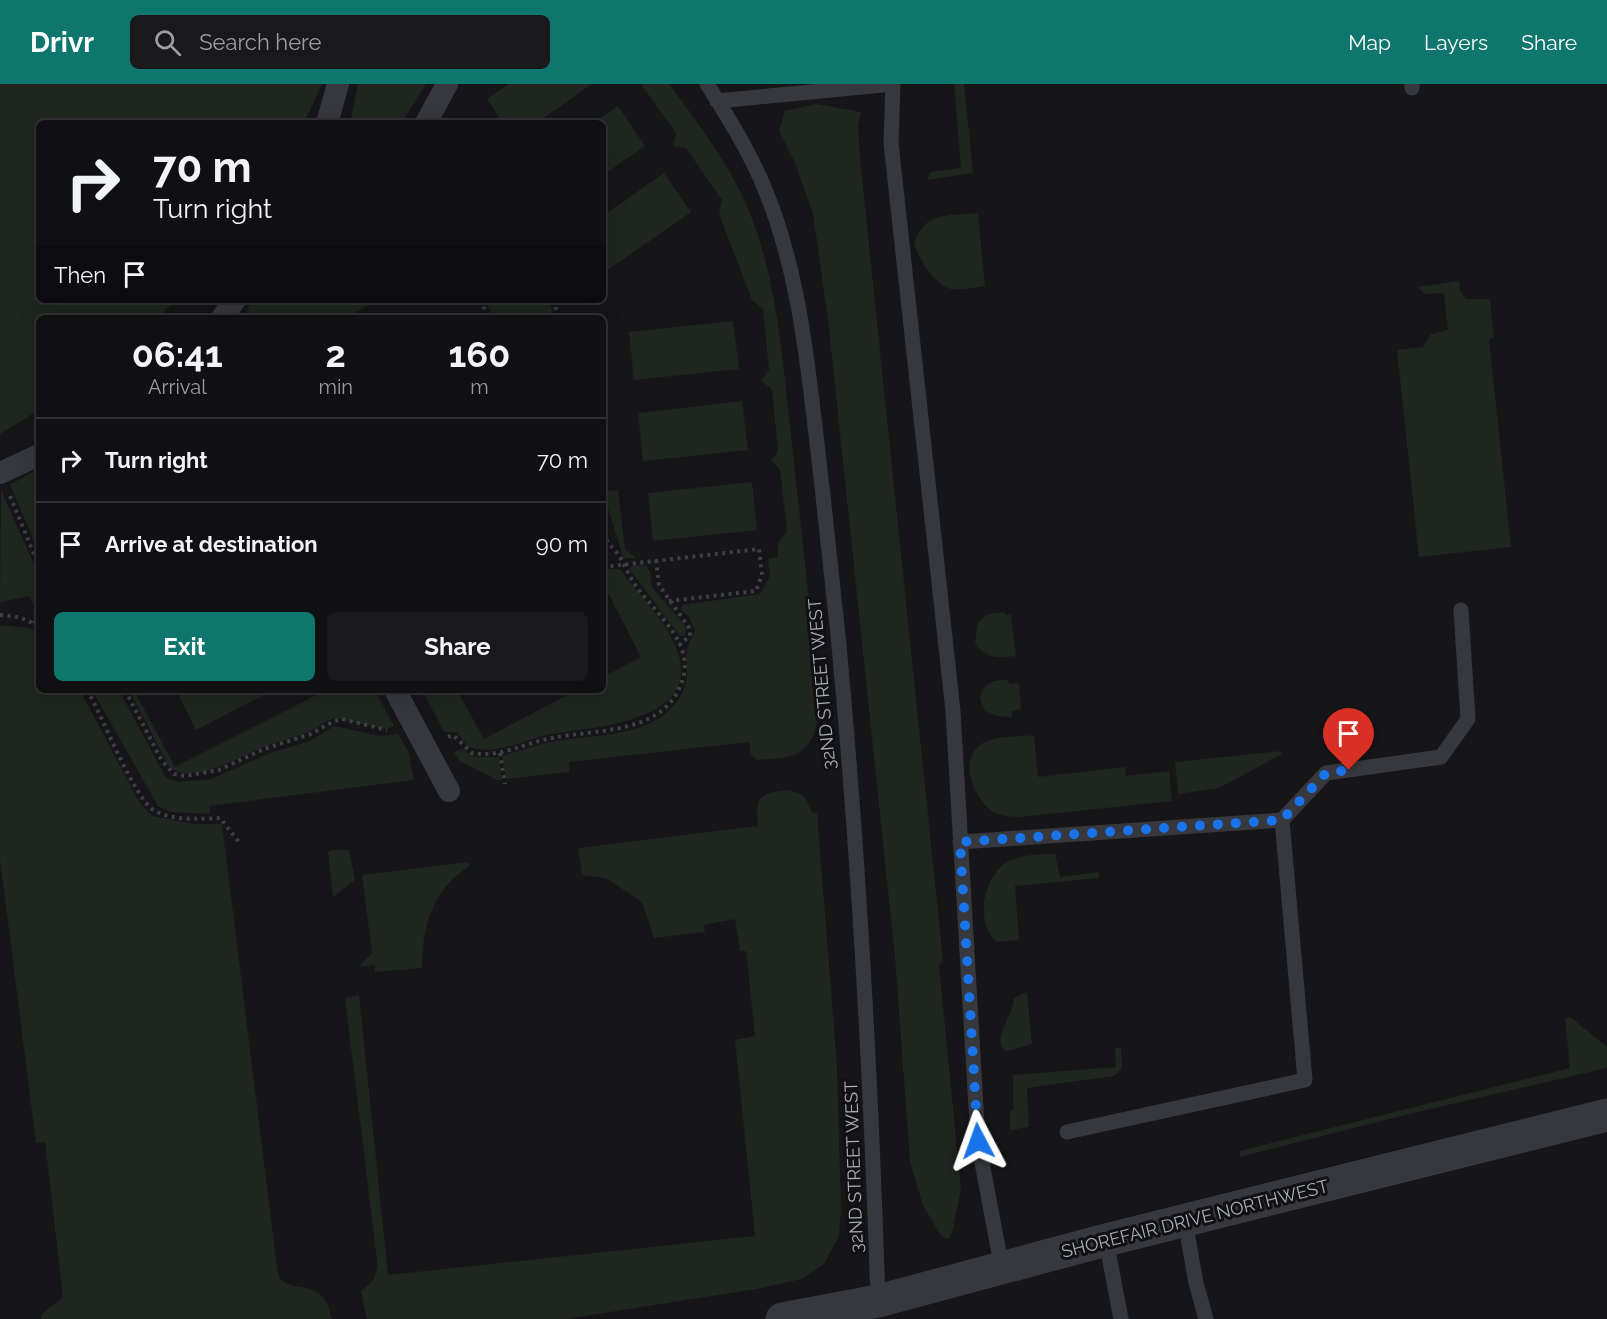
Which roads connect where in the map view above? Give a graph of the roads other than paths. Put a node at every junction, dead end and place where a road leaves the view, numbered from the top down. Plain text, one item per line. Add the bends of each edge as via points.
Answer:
1 (338, 84) edge
2 (447, 84) edge
3 (707, 84) edge
4 (893, 84) edge
5 (717, 101) junction
6 (328, 120) edge
7 (428, 120) edge
8 (36, 456) edge
9 (0, 473) edge
10 (1461, 610) dead end
11 (397, 693) edge
12 (449, 791) dead end
13 (1282, 820) junction
14 (960, 842) junction
15 (1607, 1115) edge
16 (1067, 1132) dead end
17 (1185, 1221) junction
18 (1106, 1240) junction
19 (1002, 1269) junction
20 (878, 1301) junction
21 (782, 1319) edge
22 (1121, 1319) edge
23 (1206, 1319) edge

1 - 6 street
2 - 7 street
3 - 5 lane, 32ND STREET WEST
4 - 5 lane
4 - 14 lane via 891,143 952,711
5 - 20 lane, 32ND STREET WEST via 764,188 787,256 803,327 851,778 870,1054
8 - 9 street
10 - 13 lane via 1468,719 1441,757 1326,773
11 - 12 street
13 - 14 lane
13 - 16 lane via 1305,1080
14 - 19 lane via 978,1141
15 - 17 street, SHOREFAIR DRIVE NORTHWEST
17 - 18 street, SHOREFAIR DRIVE NORTHWEST
17 - 23 lane
18 - 19 street, SHOREFAIR DRIVE NORTHWEST
18 - 22 lane
19 - 20 street, SHOREFAIR DRIVE NORTHWEST
20 - 21 street, SHOREFAIR DRIVE NORTHWEST

